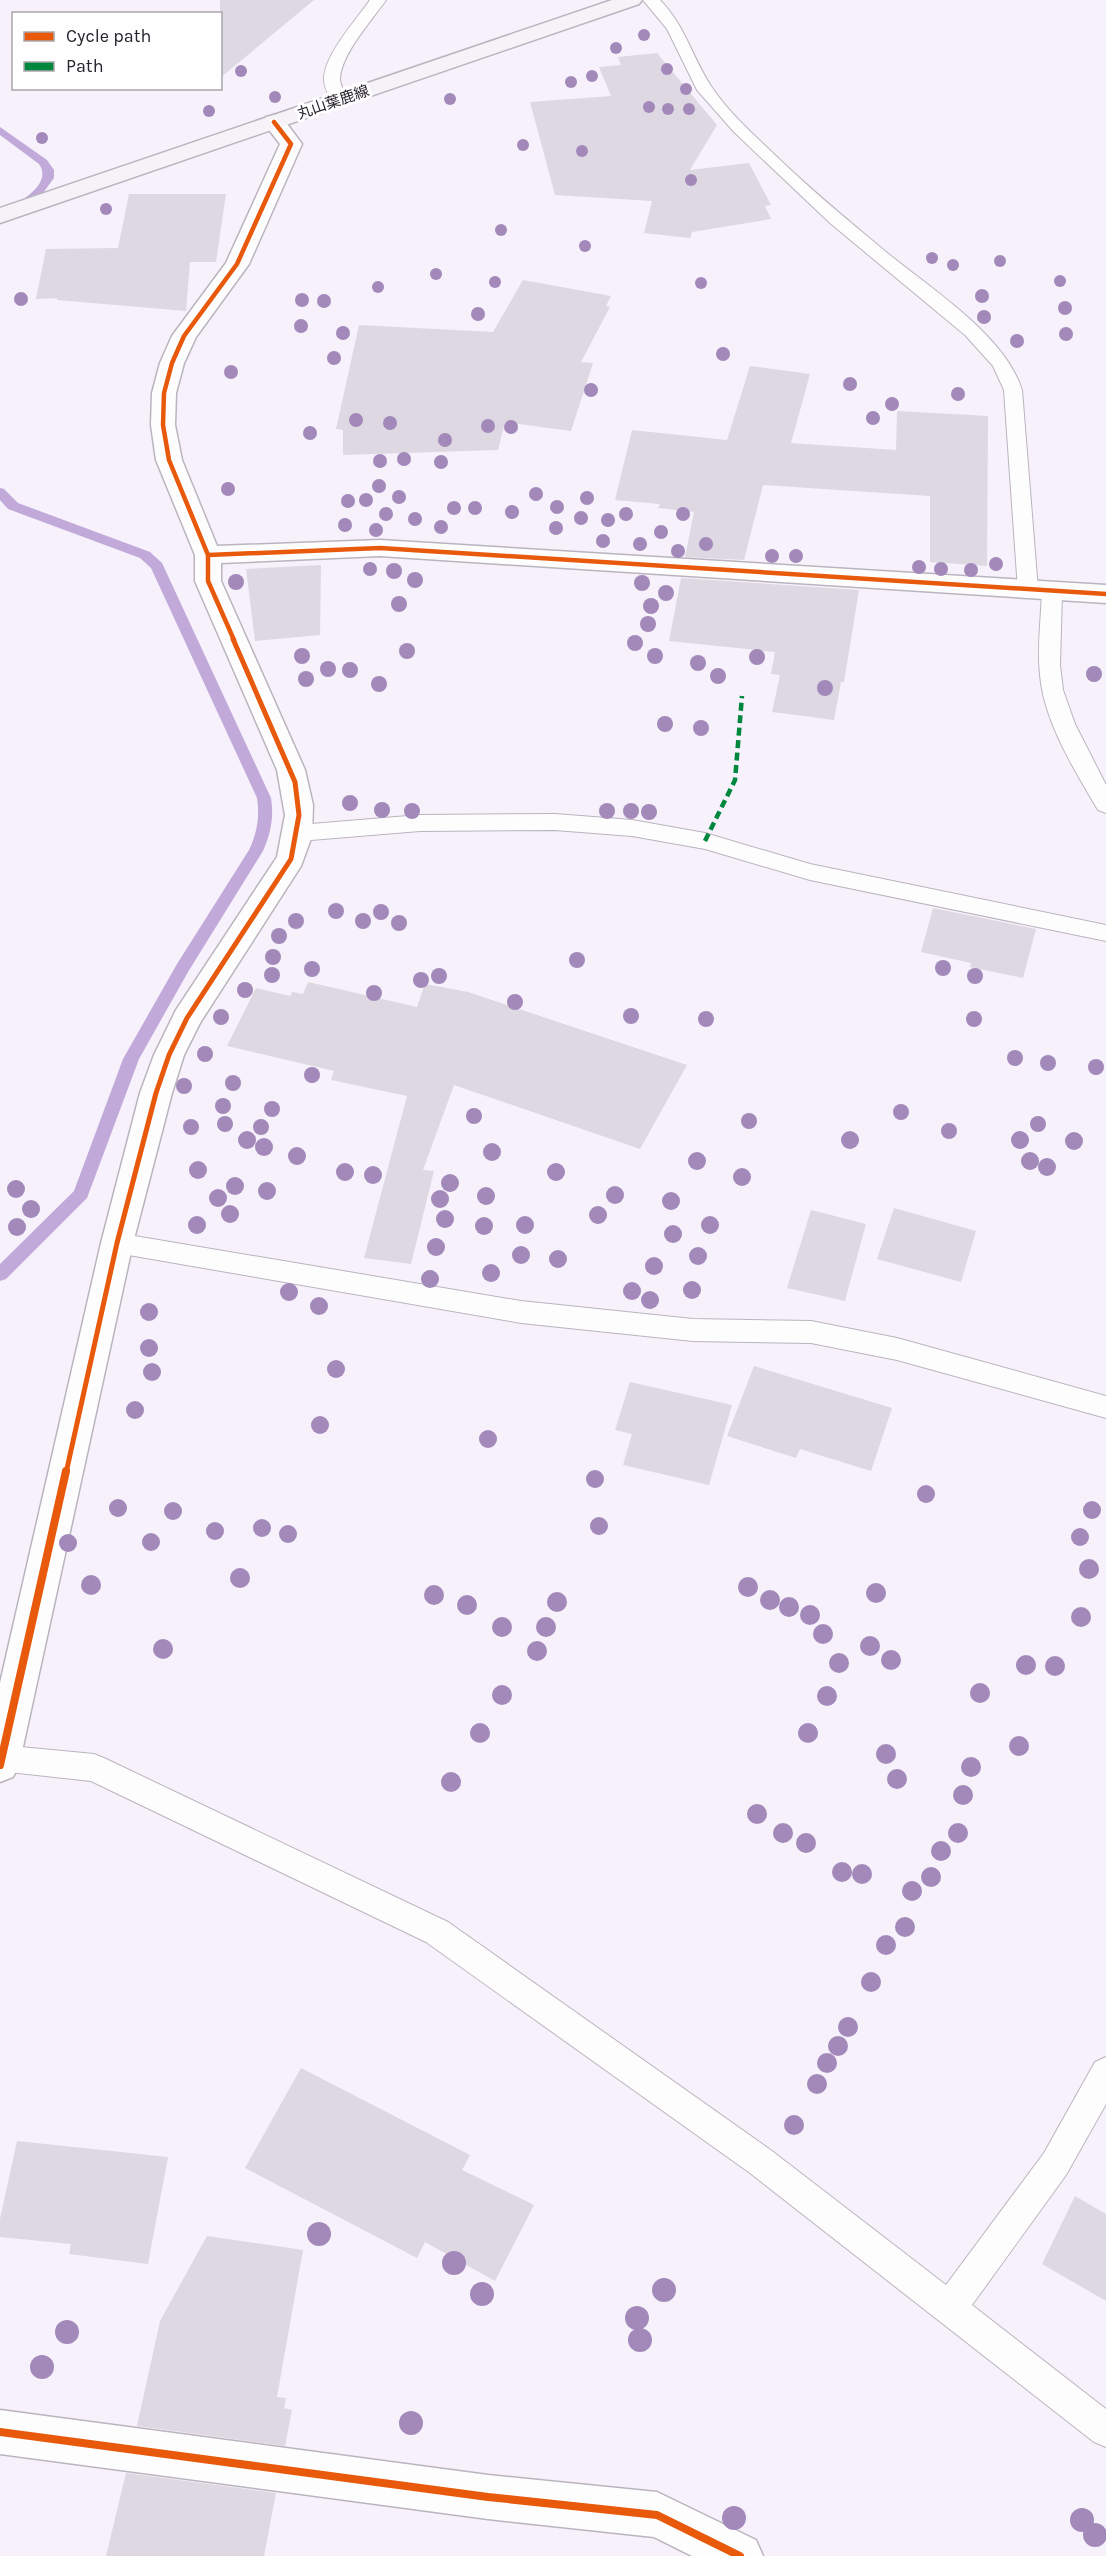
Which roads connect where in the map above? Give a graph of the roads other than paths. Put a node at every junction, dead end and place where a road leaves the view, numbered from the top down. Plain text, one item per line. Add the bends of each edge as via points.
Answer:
1 (378, 0) edge
2 (632, 0) edge
3 (651, 0) edge
4 (340, 100) junction
5 (274, 122) junction
6 (0, 216) edge
7 (208, 555) junction
8 (1040, 591) junction
9 (1106, 594) edge
10 (1106, 805) edge
11 (299, 833) junction
12 (1106, 933) edge
13 (117, 1243) junction
14 (1106, 1407) edge
15 (0, 1758) edge
16 (0, 1765) edge
17 (1106, 2073) edge
18 (949, 2309) junction
19 (1106, 2430) edge
20 (0, 2432) edge
21 (740, 2556) edge

1 - 4 lane via 351,37 332,74
2 - 4 main road, 丸山葉鹿線
3 - 8 lane via 681,40 691,68 709,95 798,187 997,356 1010,376 1013,390
4 - 5 main road, 丸山葉鹿線
5 - 6 main road, 丸山葉鹿線
5 - 7 street via 291,144 237,264 184,336 164,393 163,424 169,460
7 - 8 street via 380,548
7 - 11 street via 208,581 291,770 300,799
8 - 9 street
8 - 10 lane via 1050,677 1060,712
11 - 12 lane via 420,823 555,822 632,828 705,841 810,872
11 - 13 street via 291,859 187,1018 169,1055
13 - 14 lane via 521,1312 693,1330 811,1332 897,1349
13 - 15 street
15 - 16 street
15 - 18 lane via 94,1768 437,1932 761,2162
17 - 18 lane via 1055,2164
18 - 19 lane
20 - 21 street via 488,2497 657,2515

